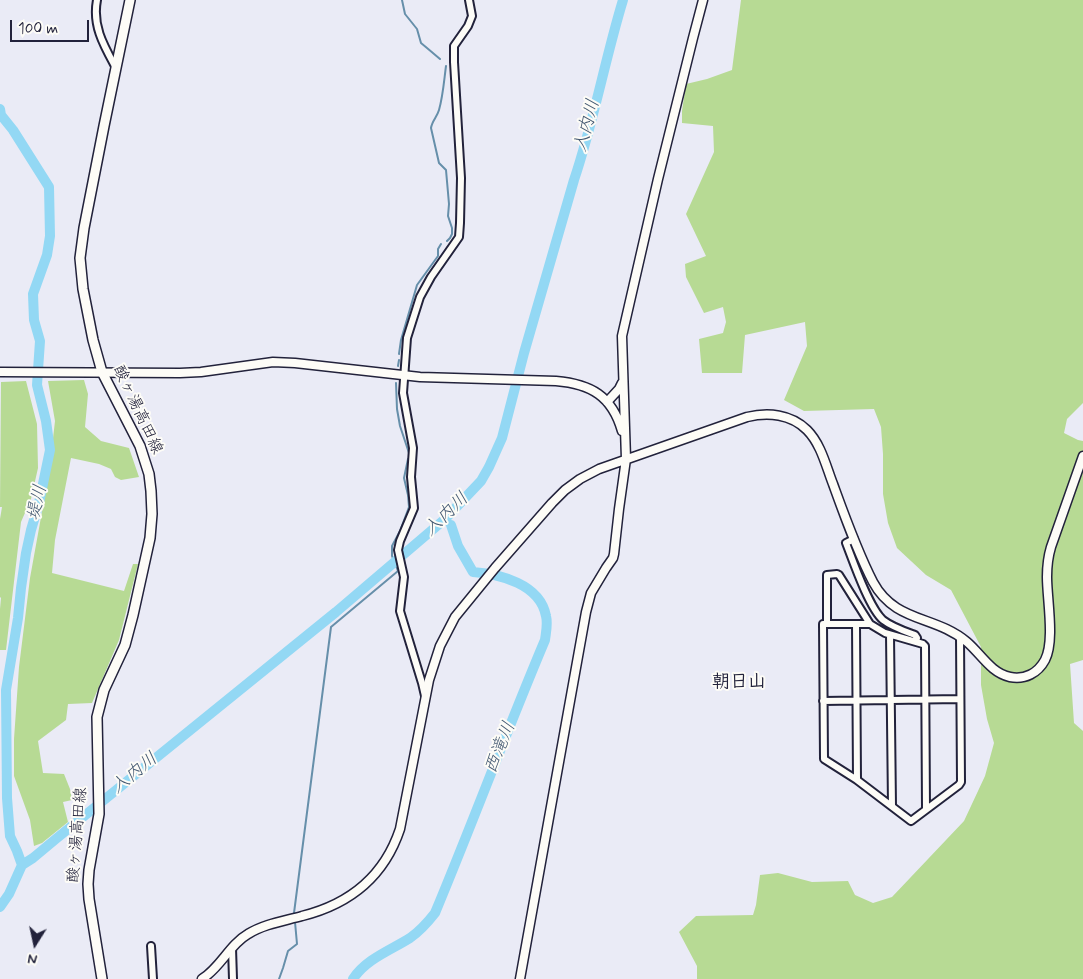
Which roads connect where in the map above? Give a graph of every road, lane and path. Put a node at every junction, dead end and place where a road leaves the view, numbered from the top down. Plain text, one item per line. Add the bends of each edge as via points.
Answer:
1 (97, 0) edge
2 (130, 0) edge
3 (469, 0) edge
4 (703, 0) edge
5 (116, 68) junction
6 (0, 372) edge
7 (102, 372) junction
8 (404, 375) junction
9 (623, 378) junction
10 (607, 402) junction
11 (625, 442) junction
12 (1083, 456) edge
13 (626, 459) junction
14 (854, 539) junction
15 (828, 623) junction
16 (856, 624) junction
17 (870, 624) junction
18 (890, 635) junction
19 (960, 637) junction
20 (916, 642) junction
21 (425, 698) junction
22 (926, 699) junction
23 (960, 699) junction
24 (858, 700) junction
25 (890, 700) junction
26 (823, 701) junction
27 (857, 780) junction
28 (892, 806) junction
29 (926, 809) junction
30 (151, 946) dead end
31 (232, 948) junction
32 (102, 979) edge
33 (153, 979) edge
34 (202, 979) edge
35 (233, 979) edge
36 (520, 979) edge

1 - 5 street via 97,27
2 - 5 main road, 酸ヶ湯高田線
3 - 8 street via 472,16 454,46 460,178 459,236 420,297 407,338
4 - 9 street via 622,336
5 - 7 main road, 酸ヶ湯高田線 via 80,258 83,289
6 - 7 street
7 - 8 street via 180,373 288,362
7 - 32 main road, 酸ヶ湯高田線 via 145,459 152,514 150,538 125,645 104,690 97,717 99,814 88,884
8 - 10 street via 572,382 591,389
8 - 21 street via 403,393 413,448 414,508 398,550 404,577 400,611
9 - 10 street via 619,389
9 - 11 street
10 - 11 street via 616,415
11 - 13 street
12 - 19 street via 1048,561 1049,640 1044,662 1029,676 1008,677 993,669
13 - 14 street via 747,417 766,414 785,417 802,426 815,441
13 - 21 street via 599,469 565,490 487,577 447,631
13 - 36 street via 613,558 591,593 586,612
14 - 19 street via 880,594 901,611
14 - 20 street via 846,543 877,613 889,624 915,635
15 - 16 street
15 - 17 street via 827,575 837,574
15 - 26 street via 823,624
16 - 17 street
16 - 24 street
17 - 18 street
18 - 20 street
18 - 25 street
19 - 23 street
20 - 22 street via 925,646
21 - 31 street via 400,829 379,870 364,886 339,903 254,930
22 - 23 street
22 - 25 street
22 - 29 street
23 - 29 street via 961,782
24 - 25 street
24 - 26 street
24 - 27 street
25 - 28 street
26 - 27 street via 824,759
27 - 28 street
28 - 29 street via 910,821
30 - 33 street
31 - 34 street
31 - 35 street

